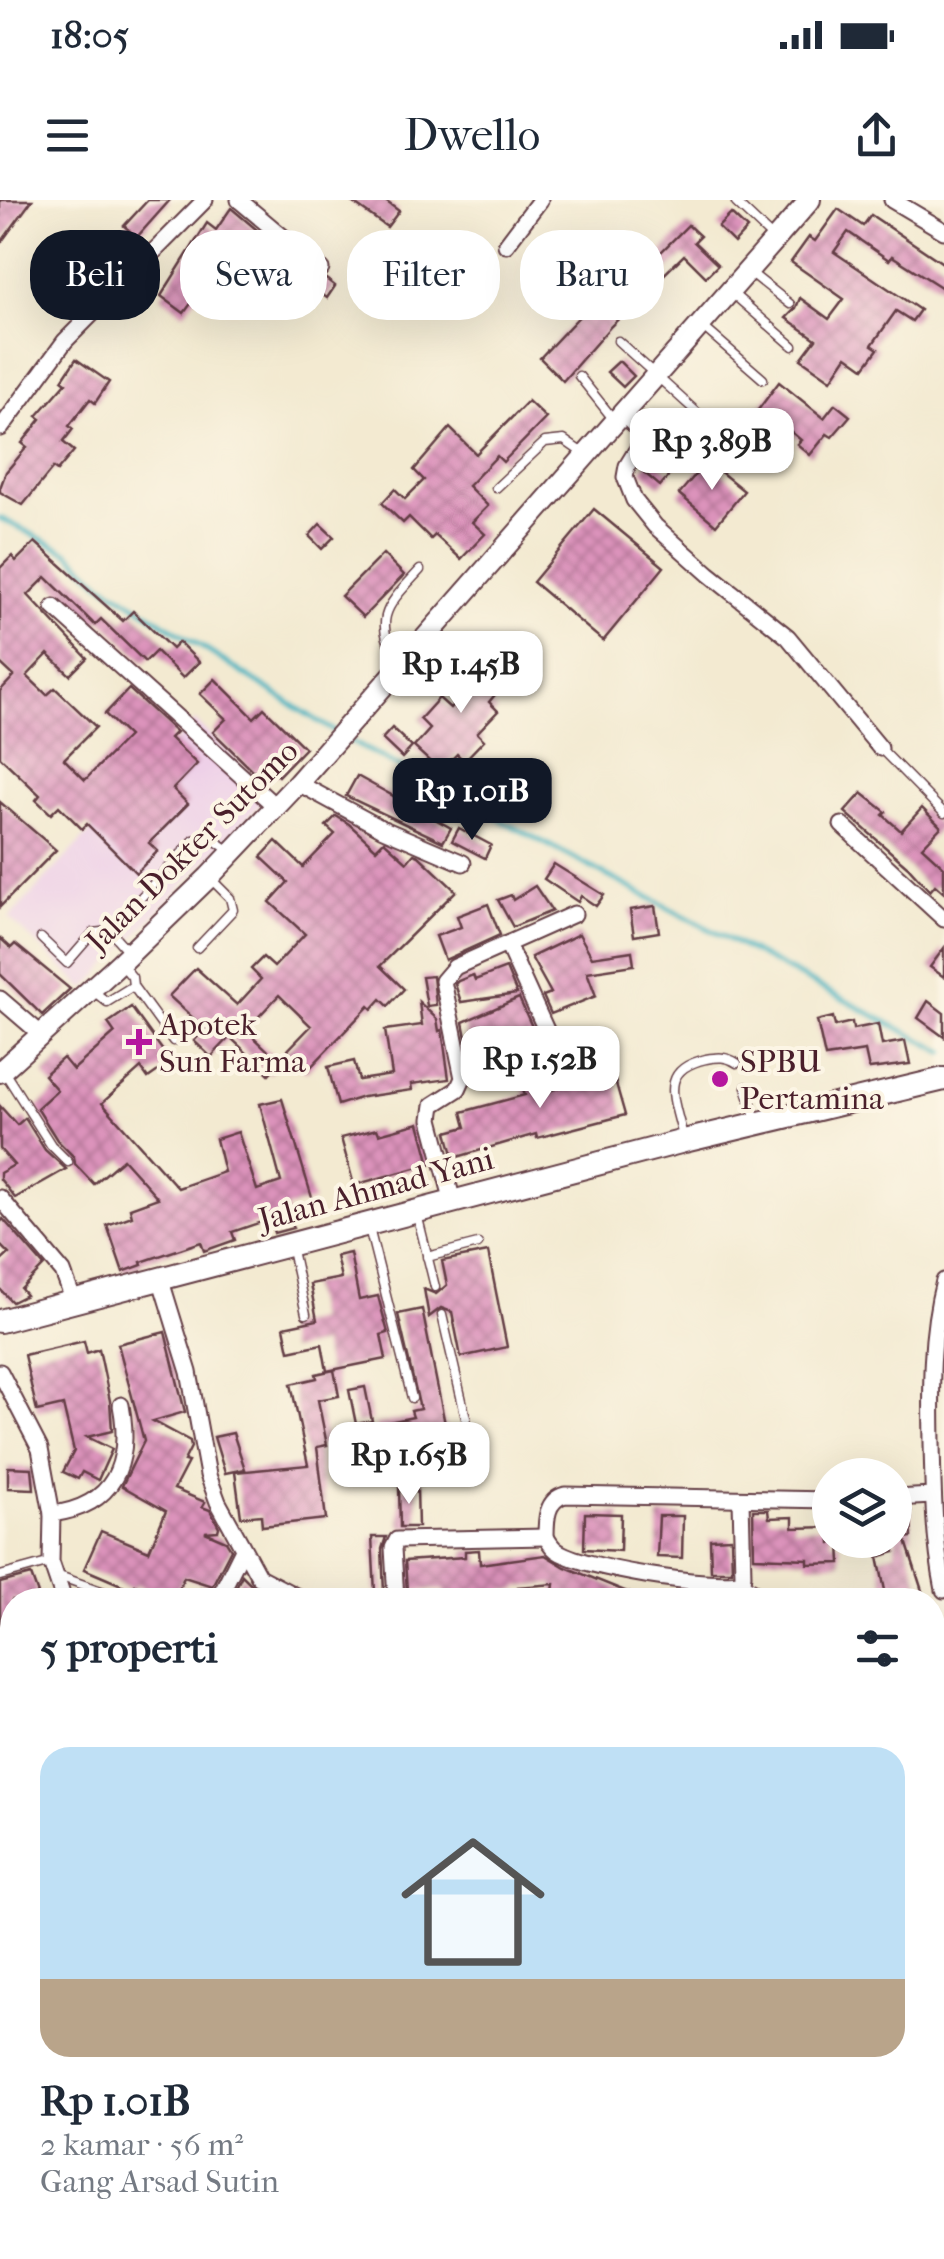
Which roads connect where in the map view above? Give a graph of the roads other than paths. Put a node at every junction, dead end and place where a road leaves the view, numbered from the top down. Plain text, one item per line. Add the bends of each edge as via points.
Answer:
1 (206, 200) edge
2 (239, 200) edge
3 (540, 200) edge
4 (810, 200) edge
5 (892, 200) edge
6 (736, 202) dead end
7 (275, 230) edge
8 (944, 231) edge
9 (776, 240) junction
10 (506, 245) dead end
11 (748, 270) junction
12 (730, 291) junction
13 (790, 304) dead end
14 (700, 324) junction
15 (618, 341) dead end
16 (794, 346) dead end
17 (655, 374) junction
18 (579, 376) dead end
19 (763, 378) dead end
20 (618, 416) junction
21 (1, 428) edge
22 (722, 435) dead end
23 (584, 454) junction
24 (496, 488) dead end
25 (420, 570) dead end
26 (54, 607) dead end
27 (400, 665) junction
28 (880, 748) joint
29 (298, 784) junction
30 (275, 806) junction
31 (944, 814) edge
32 (842, 825) dead end
33 (232, 853) junction
34 (463, 863) dead end
35 (210, 877) junction
36 (574, 914) dead end
37 (944, 919) edge
38 (110, 931) junction
39 (41, 938) dead end
40 (508, 944) junction
41 (198, 948) dead end
42 (126, 958) junction
43 (133, 986) junction
44 (92, 990) junction
45 (0, 999) edge
46 (42, 1036) junction
47 (173, 1041) dead end
48 (556, 1052) dead end
49 (736, 1063) dead end
50 (1, 1071) edge
51 (944, 1079) edge
52 (746, 1086) dead end
53 (757, 1124) junction
54 (684, 1141) junction
55 (68, 1162) dead end
56 (0, 1198) edge
57 (453, 1202) junction
58 (416, 1211) junction
59 (368, 1224) junction
60 (478, 1244) dead end
61 (290, 1245) junction
62 (428, 1257) junction
63 (161, 1280) junction
64 (944, 1281) edge
65 (435, 1288) dead end
66 (74, 1302) junction
67 (306, 1314) dead end
68 (442, 1314) dead end
69 (0, 1321) edge
70 (0, 1372) edge
71 (412, 1398) dead end
72 (122, 1406) dead end
73 (466, 1418) dead end
74 (933, 1496) junction
75 (912, 1497) edge
76 (741, 1500) junction
77 (812, 1500) edge
78 (52, 1514) junction
79 (939, 1524) edge
80 (546, 1537) junction
81 (242, 1551) junction
82 (53, 1569) junction
83 (0, 1576) edge
84 (742, 1580) junction
85 (60, 1588) edge
86 (98, 1588) edge
87 (224, 1588) edge
88 (279, 1588) edge
89 (395, 1588) edge
90 (694, 1588) edge
91 (721, 1588) edge
92 (755, 1588) edge
93 (944, 1588) edge

1 - 21 street via 65,341
2 - 7 street
3 - 10 street
4 - 9 street, Jalan Dokter Sutomo
5 - 8 street
6 - 9 lane
9 - 11 street, Jalan Dokter Sutomo
11 - 12 street, Jalan Dokter Sutomo
11 - 13 lane
12 - 14 street, Jalan Dokter Sutomo
12 - 16 lane
14 - 17 street, Jalan Dokter Sutomo
14 - 19 lane
15 - 17 lane
17 - 20 street, Jalan Dokter Sutomo
17 - 22 lane
18 - 20 lane
20 - 23 street, Jalan Dokter Sutomo
20 - 28 street via 643,440 625,477 634,500 708,574 788,637
23 - 24 lane via 564,440 546,442
23 - 27 street, Jalan Dokter Sutomo
25 - 27 lane via 384,618
26 - 30 street
27 - 29 street, Jalan Dokter Sutomo
28 - 31 lane
29 - 30 street, Jalan Dokter Sutomo
29 - 34 street
30 - 33 street, Jalan Dokter Sutomo
32 - 37 street
33 - 35 street, Jalan Dokter Sutomo
33 - 38 lane via 210,837 194,840
35 - 41 lane via 233,910
35 - 42 street, Jalan Dokter Sutomo
36 - 40 street
38 - 39 lane via 93,934 67,963
38 - 42 lane
40 - 48 street
40 - 57 street via 455,967 443,981 464,1078 436,1101 431,1119
42 - 43 lane
42 - 44 street, Jalan Dokter Sutomo
43 - 44 lane via 107,1002
43 - 47 lane
44 - 46 street, Jalan Dokter Sutomo
45 - 46 street
46 - 50 street, Jalan Dokter Sutomo
49 - 54 lane via 727,1057 688,1063 674,1077
50 - 55 lane
51 - 53 main road, Jalan Ahmad Yani
52 - 53 lane
53 - 54 main road, Jalan Ahmad Yani
54 - 57 main road, Jalan Ahmad Yani
56 - 66 street via 63,1272
57 - 58 main road, Jalan Ahmad Yani
58 - 59 main road, Jalan Ahmad Yani
58 - 62 lane
59 - 61 main road, Jalan Ahmad Yani
59 - 71 lane
60 - 62 lane
61 - 63 main road, Jalan Ahmad Yani
61 - 67 lane
62 - 65 lane
63 - 66 main road, Jalan Ahmad Yani
63 - 81 street via 196,1401 208,1475
64 - 74 street via 930,1386
66 - 69 main road, Jalan Ahmad Yani
68 - 73 lane
70 - 78 street via 40,1449
72 - 78 street via 126,1435 110,1487 94,1502
74 - 75 street
74 - 79 street
76 - 77 street
76 - 80 street via 565,1495 549,1507
76 - 84 street
78 - 82 street
79 - 93 street
80 - 89 street via 397,1540
80 - 90 street via 576,1558
81 - 87 street
81 - 88 street via 258,1577
82 - 83 lane
82 - 85 street
82 - 86 lane
84 - 91 street
84 - 92 lane

